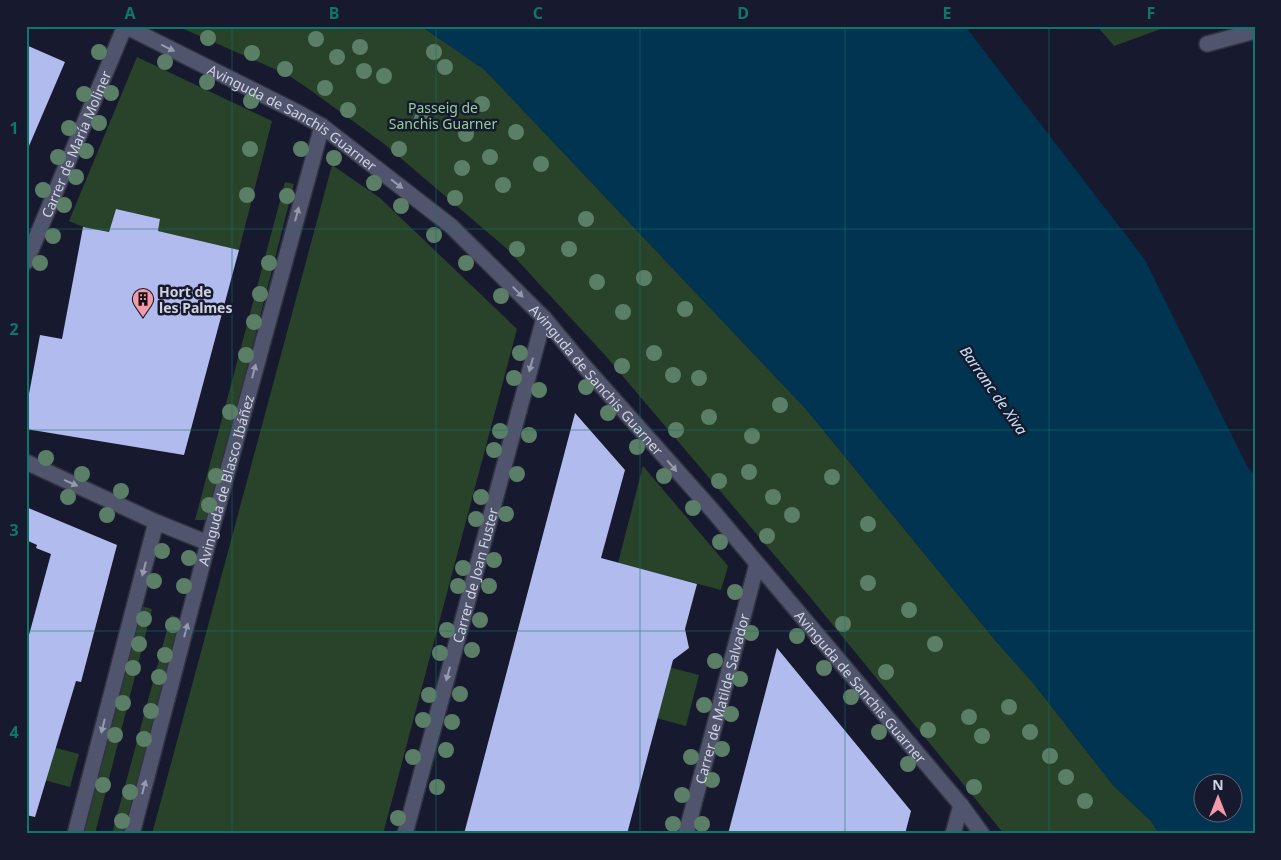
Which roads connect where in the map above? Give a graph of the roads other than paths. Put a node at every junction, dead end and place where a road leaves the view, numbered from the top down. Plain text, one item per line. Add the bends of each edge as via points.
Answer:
1 (125, 26) edge
2 (1255, 31) edge
3 (1207, 44) dead end
4 (322, 126) junction
5 (26, 262) edge
6 (544, 318) junction
7 (26, 462) edge
8 (156, 522) junction
9 (208, 543) junction
10 (757, 564) junction
11 (961, 805) junction
12 (75, 834) edge
13 (132, 834) edge
14 (405, 834) edge
15 (686, 834) edge
16 (953, 834) edge
17 (982, 834) edge

1 -> 4 street, Avinguda de Sanchis Guarner
1 - 5 street, Carrer de María Moliner
2 - 3 street
4 -> 6 street, Avinguda de Sanchis Guarner via 451,226
9 -> 4 street, Avinguda de Blasco Ibáñez
6 -> 10 street, Avinguda de Sanchis Guarner
6 -> 14 street, Carrer de Joan Fuster
7 -> 8 street
8 - 9 street
8 -> 12 street
13 -> 9 street, Avinguda de Blasco Ibáñez
10 - 11 street, Avinguda de Sanchis Guarner
10 - 15 street, Carrer de Matilde Salvador
11 - 16 street
11 - 17 street, Avinguda de Sanchis Guarner

